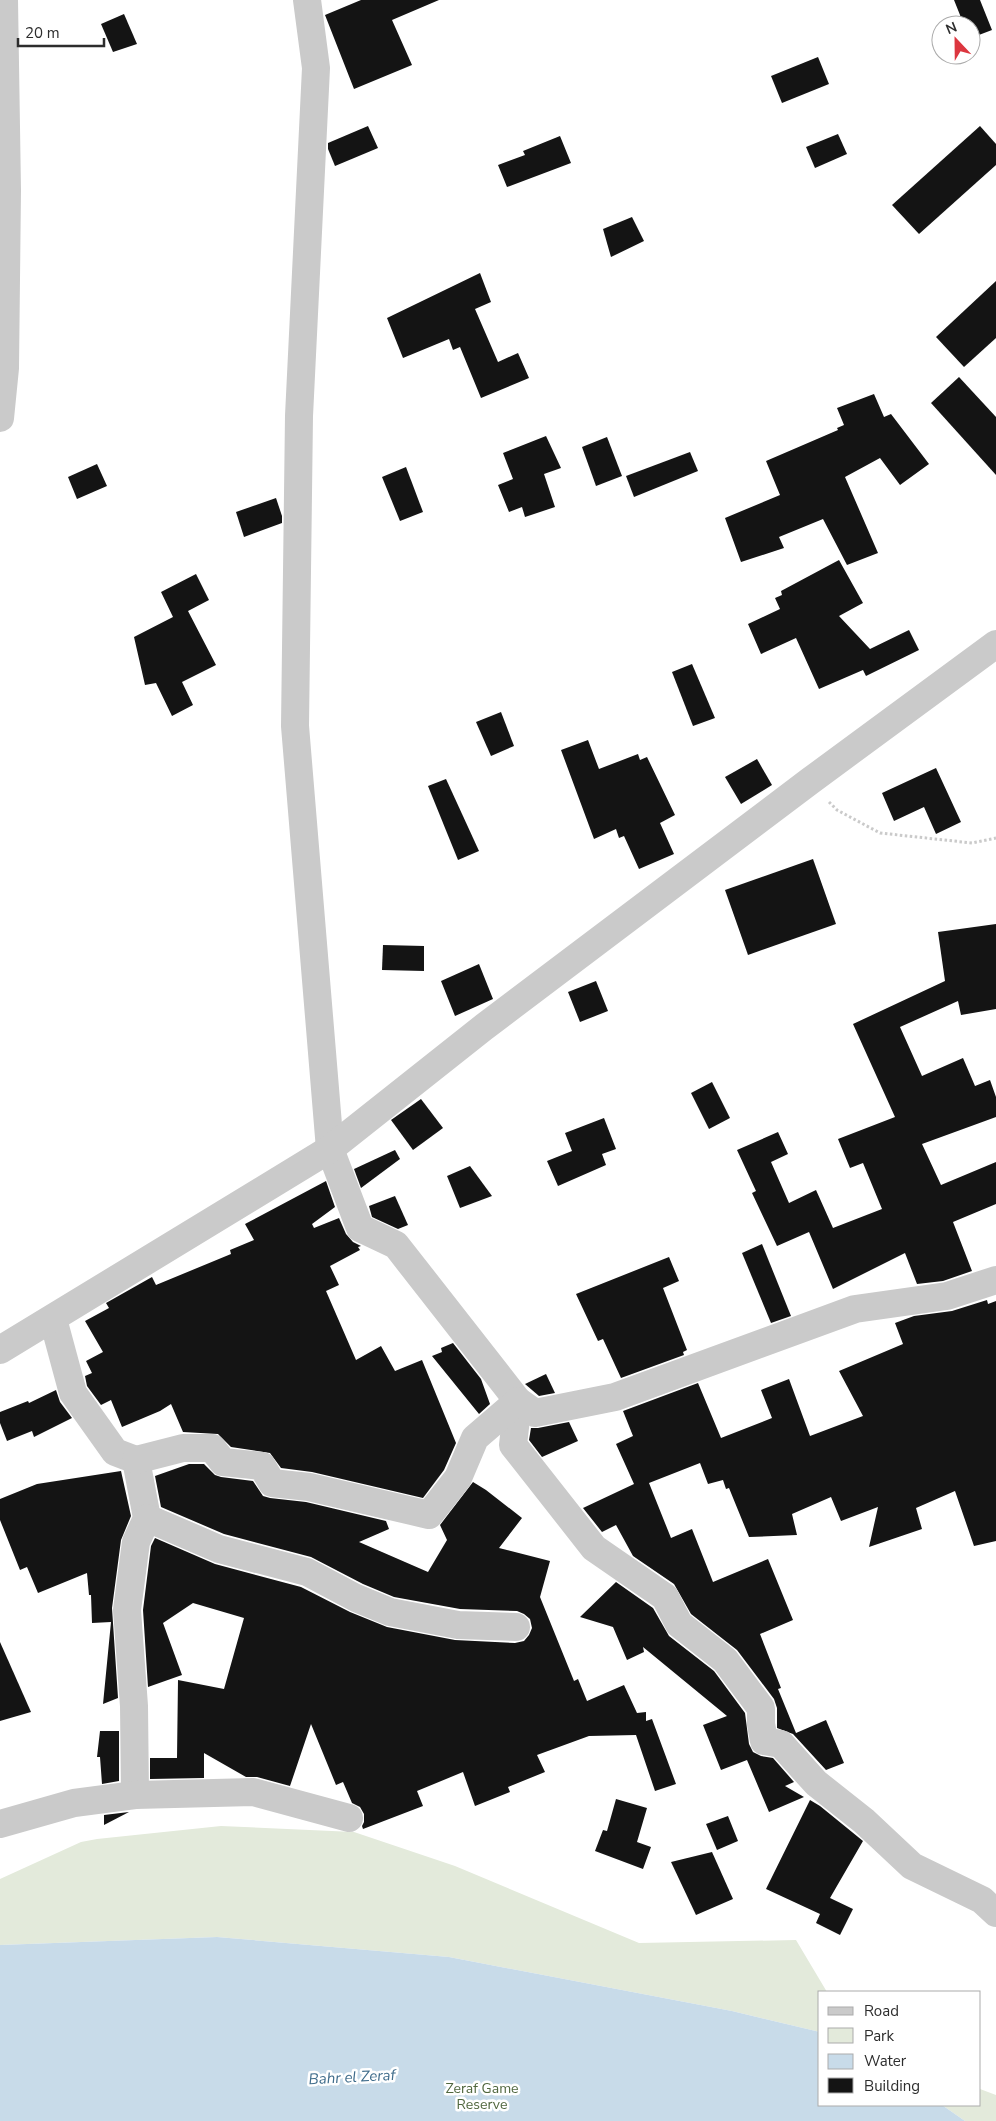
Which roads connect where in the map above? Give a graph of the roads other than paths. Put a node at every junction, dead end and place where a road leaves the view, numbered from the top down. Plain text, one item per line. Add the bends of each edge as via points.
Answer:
1 (4, 0) edge
2 (307, 0) edge
3 (0, 418) edge
4 (996, 644) edge
5 (330, 1149) junction
6 (996, 1280) edge
7 (53, 1319) junction
8 (0, 1350) edge
9 (518, 1401) junction
10 (136, 1460) junction
11 (147, 1518) junction
12 (516, 1628) dead end
13 (135, 1795) junction
14 (349, 1818) dead end
15 (0, 1824) edge
16 (996, 1913) edge

1 - 3 street via 8,190
2 - 5 street via 316,68 299,416 295,726
4 - 5 street via 484,1027
5 - 7 street
5 - 9 street via 360,1228 396,1245
6 - 9 street via 947,1296 856,1309 616,1397 535,1413
7 - 8 street
7 - 10 street via 73,1393 115,1452
9 - 10 street via 475,1438 458,1478 429,1515 309,1487 272,1483 262,1466 223,1462 212,1448 183,1448
9 - 16 street via 513,1445 594,1548 665,1596 679,1624 725,1660 761,1708 764,1741 781,1744 816,1783 864,1821 912,1866 982,1900
10 - 11 street
11 - 12 street via 218,1549 307,1572 390,1612 458,1625
11 - 13 street via 136,1542 127,1610 134,1706
13 - 14 street via 253,1792
13 - 15 street via 74,1802

